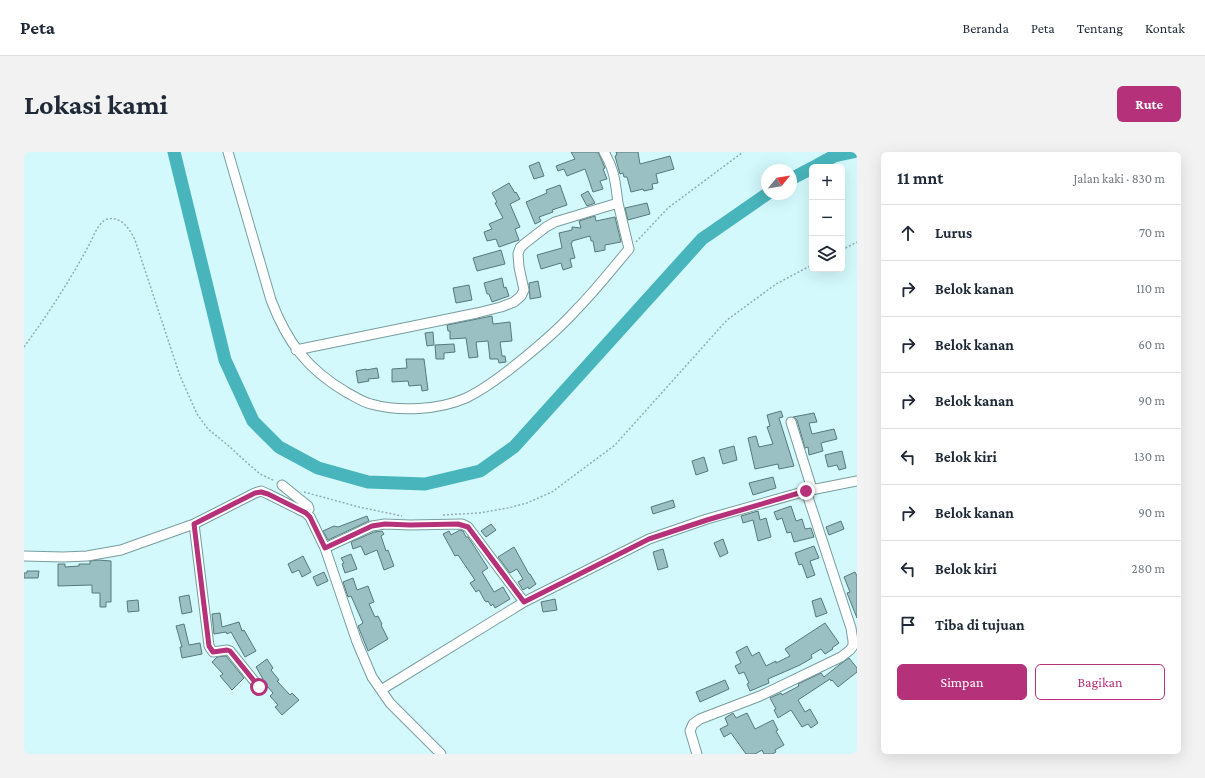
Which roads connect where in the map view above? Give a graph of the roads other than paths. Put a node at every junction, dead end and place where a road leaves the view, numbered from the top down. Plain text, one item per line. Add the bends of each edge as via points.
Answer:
1 (228, 152) edge
2 (604, 152) edge
3 (618, 203) junction
4 (296, 350) junction
5 (791, 422) dead end
6 (857, 481) edge
7 (282, 485) road end
8 (809, 490) junction
9 (306, 513) junction
10 (194, 524) junction
11 (325, 548) junction
12 (24, 556) edge
13 (524, 602) junction
14 (259, 687) dead end
15 (381, 690) junction
16 (441, 754) edge
17 (697, 754) edge

1 - 4 street via 271,300
2 - 3 street via 615,178
3 - 4 street via 555,222 524,244 518,254 524,290 522,296 514,302 478,313
3 - 4 street via 628,250 578,309 543,342 493,382 466,398 429,407 390,408 369,404 319,374
5 - 8 street
6 - 8 street
7 - 9 street via 308,506
8 - 13 street via 649,539
8 - 17 street via 851,628 853,646 841,657 788,683 692,724 690,732
9 - 10 street via 261,492
9 - 11 street
10 - 12 street via 121,550 87,556
10 - 14 street via 209,646 213,652 230,651
11 - 13 street via 372,526 462,524 468,527
11 - 15 street via 357,642 372,677
13 - 15 street
15 - 16 street via 390,703

